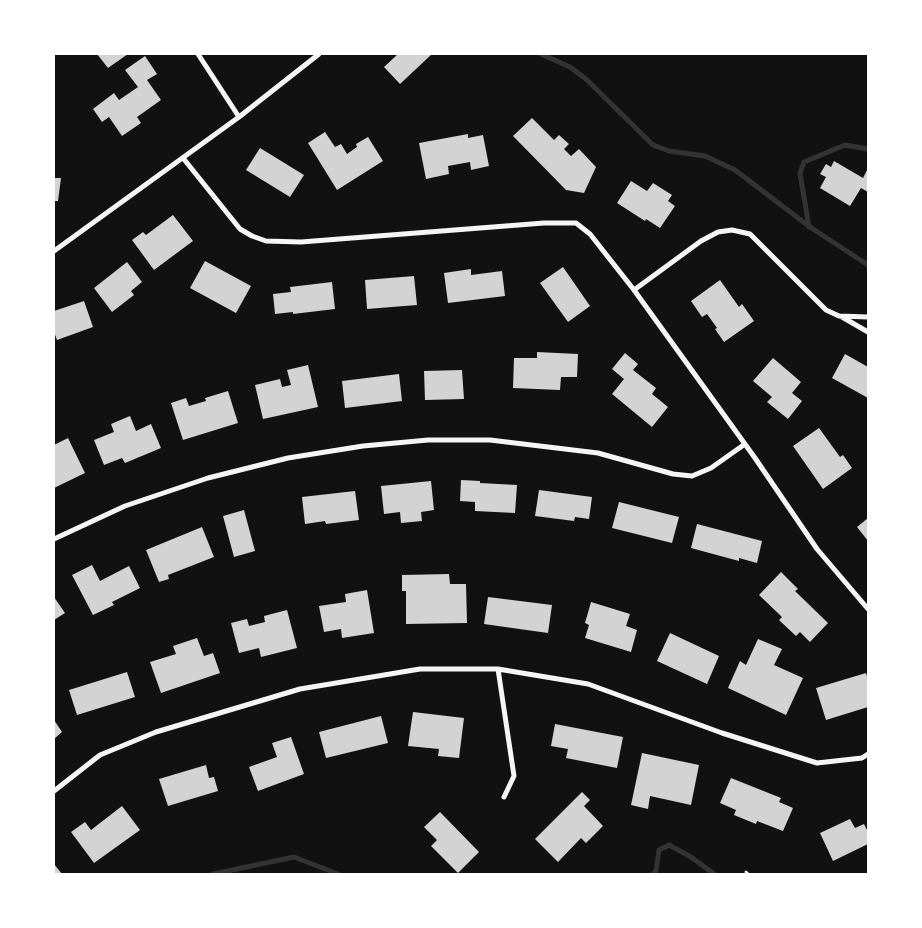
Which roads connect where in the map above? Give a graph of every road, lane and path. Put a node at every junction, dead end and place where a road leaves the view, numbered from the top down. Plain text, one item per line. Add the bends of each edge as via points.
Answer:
1 (198, 54) edge
2 (319, 54) edge
3 (239, 117) junction
4 (183, 158) junction
5 (54, 251) edge
6 (634, 290) junction
7 (839, 316) junction
8 (868, 318) edge
9 (868, 332) edge
10 (745, 444) junction
11 (54, 539) edge
12 (868, 609) edge
13 (498, 669) junction
14 (868, 754) edge
15 (54, 790) edge
16 (504, 797) dead end

1 - 3 street
2 - 3 street
3 - 4 street
4 - 5 street
4 - 6 street via 240,229 266,241 301,242 544,222 576,223 590,234
6 - 7 street via 701,241 718,232 732,230 750,234 816,302
6 - 10 street
7 - 8 street
7 - 9 street
10 - 11 street via 711,468 692,476 673,474 598,453 490,440 428,440 363,446 288,458 208,478 125,506
10 - 12 street via 817,549
13 - 14 street via 588,684 722,733 817,763 846,761
13 - 15 street via 420,669 300,689 156,732 100,755
13 - 16 street via 514,776

